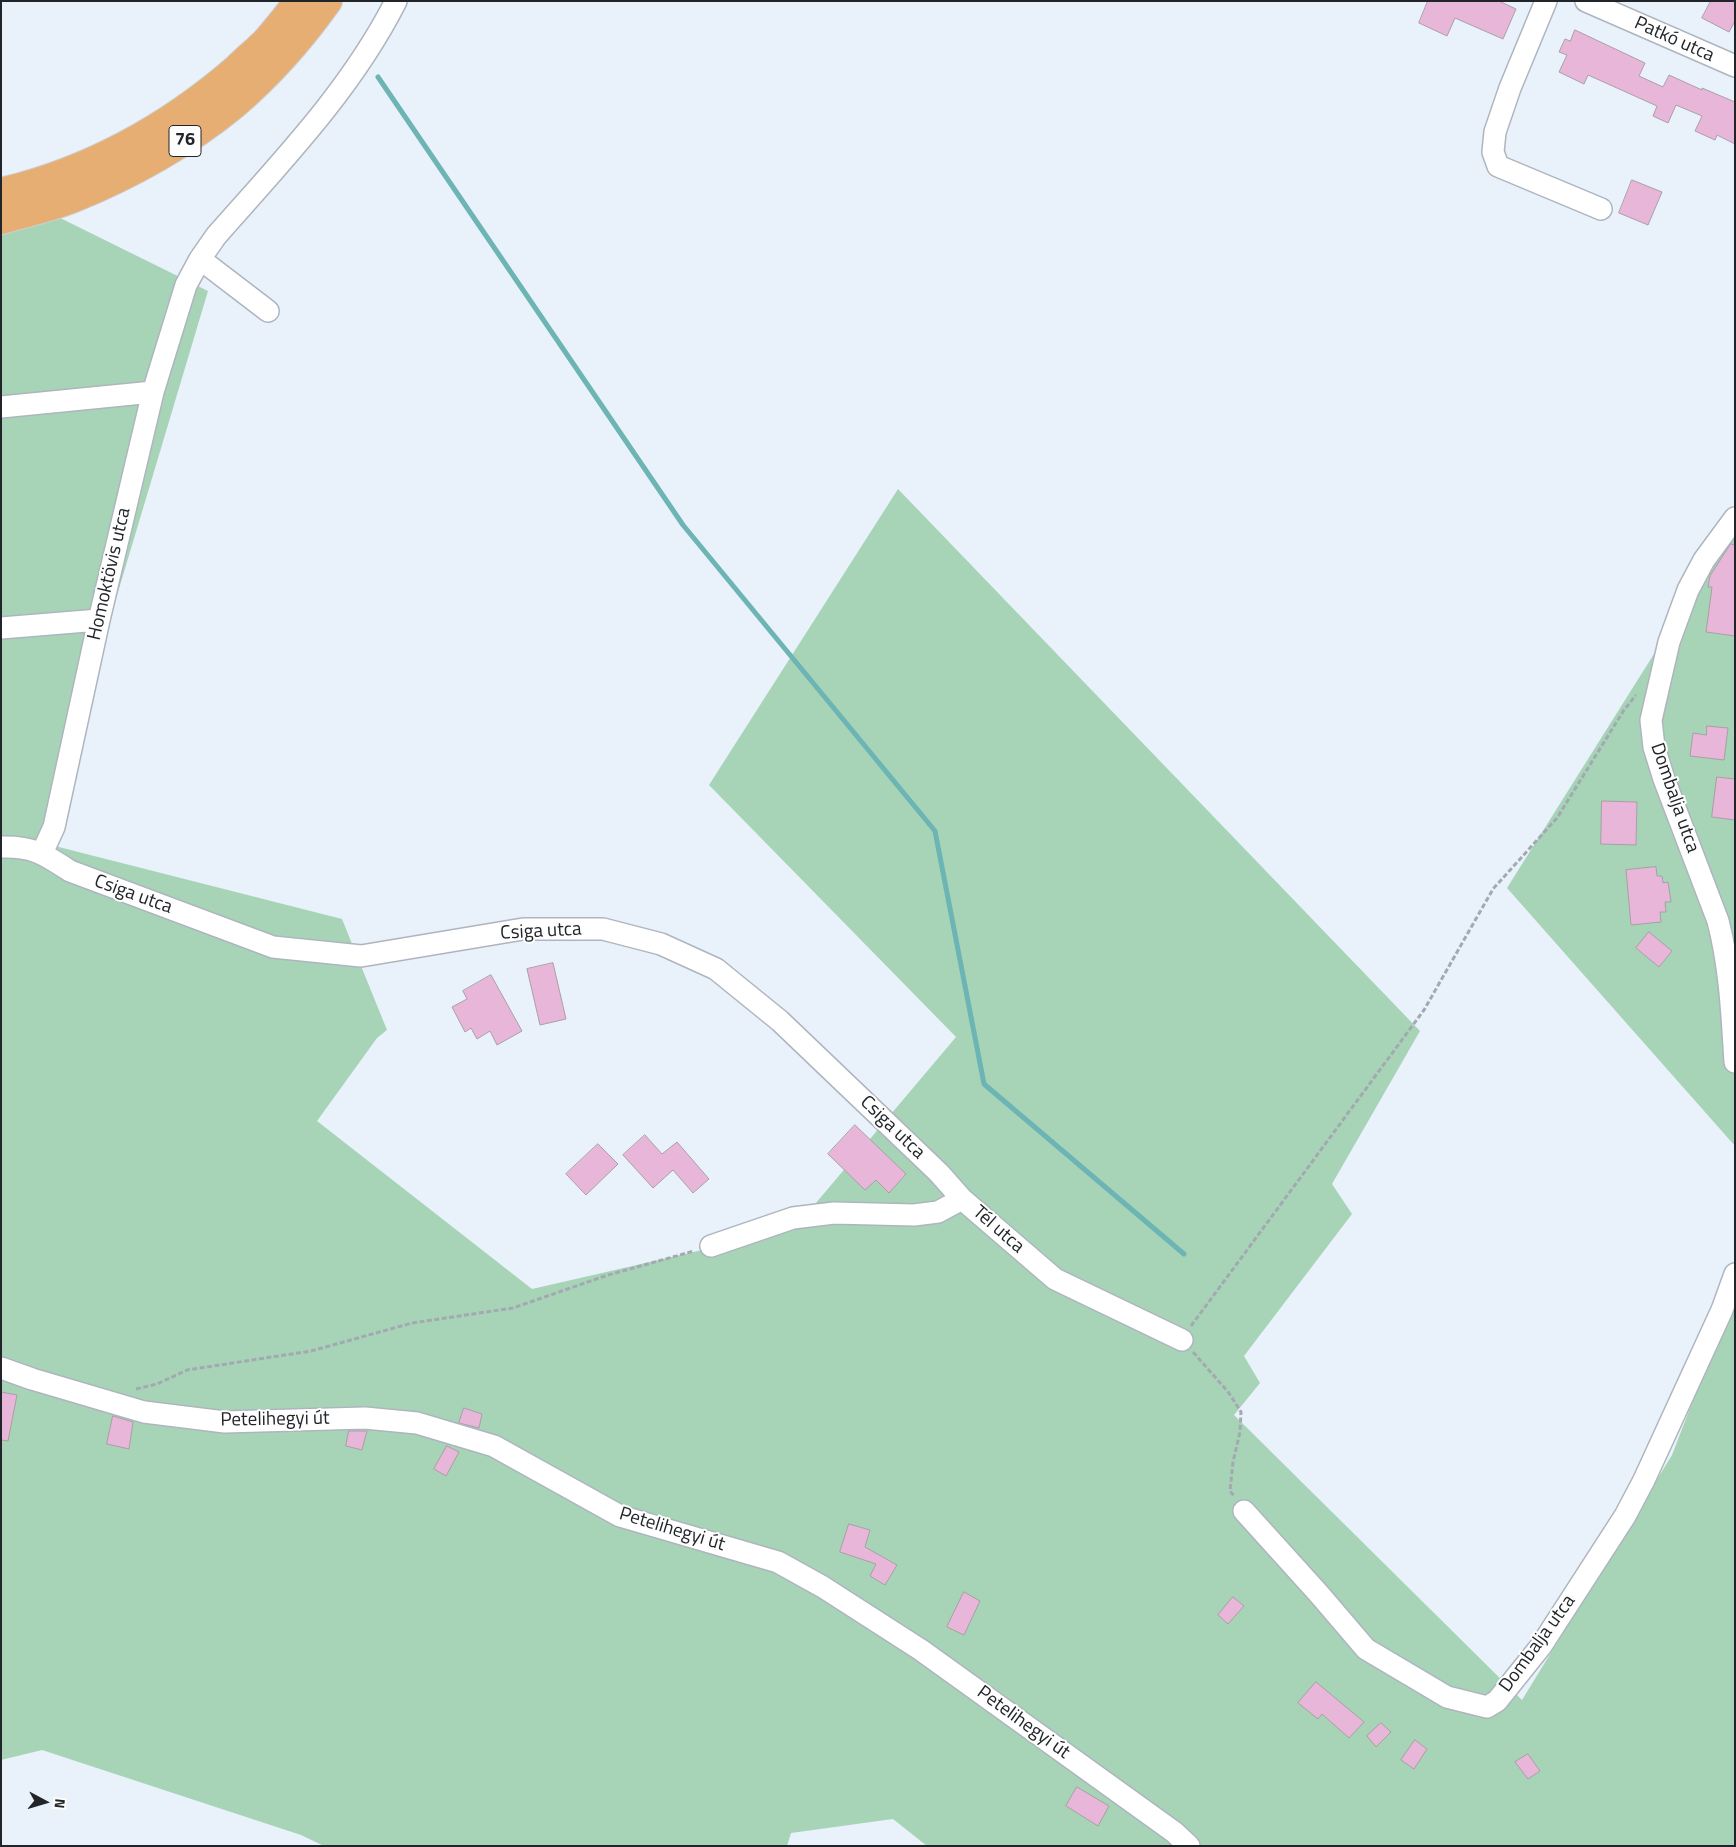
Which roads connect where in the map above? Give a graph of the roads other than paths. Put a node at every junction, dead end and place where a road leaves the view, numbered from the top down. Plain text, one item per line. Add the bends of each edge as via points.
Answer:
1 (299, 1) edge
2 (328, 1) edge
3 (396, 1) edge
4 (1546, 1) edge
5 (1586, 1) edge
6 (1735, 66) edge
7 (1, 192) edge
8 (1601, 209) dead end
9 (1, 220) edge
10 (200, 260) junction
11 (268, 312) dead end
12 (153, 392) junction
13 (1, 408) edge
14 (1735, 518) edge
15 (99, 620) junction
16 (1, 628) edge
17 (1, 847) edge
18 (42, 853) junction
19 (1726, 919) edge
20 (1735, 1062) edge
21 (962, 1200) junction
22 (711, 1246) road end
23 (1735, 1274) edge
24 (1182, 1340) road end
25 (1, 1368) edge
26 (1244, 1512) road end
27 (1189, 1846) edge

1 - 7 main road, 76 via 258,49 218,84 161,126 99,159 30,185
2 - 9 main road, 76 via 283,57 234,105 180,144 113,181 72,199
3 - 10 street, Homoktövis utca via 383,28 334,99 216,236
4 - 8 street via 1510,88 1493,152 1498,166
5 - 6 street, Patkó utca
10 - 11 street
10 - 12 street, Homoktövis utca via 183,294
12 - 13 street
12 - 15 street, Homoktövis utca
14 - 19 street, Dombalja utca via 1704,560 1688,590 1668,642 1651,720 1654,747 1664,779
15 - 16 street
15 - 18 street, Homoktövis utca via 54,827
17 - 18 street via 20,846
18 - 21 street, Csiga utca via 70,871 274,947 361,956 532,929 603,929 661,944 716,969 780,1021 938,1172
19 - 20 street, Dombalja utca via 1724,943
21 - 22 street, Tél utca via 938,1212 914,1215 834,1213 793,1218
21 - 24 street, Tél utca via 1055,1279
23 - 26 street, Dombalja utca via 1718,1319 1625,1516 1541,1646 1497,1701 1487,1707 1447,1697 1366,1649
25 - 27 street, Petelihegyi út via 144,1412 225,1422 365,1418 416,1422 494,1446 620,1516 778,1562 823,1587 921,1650

